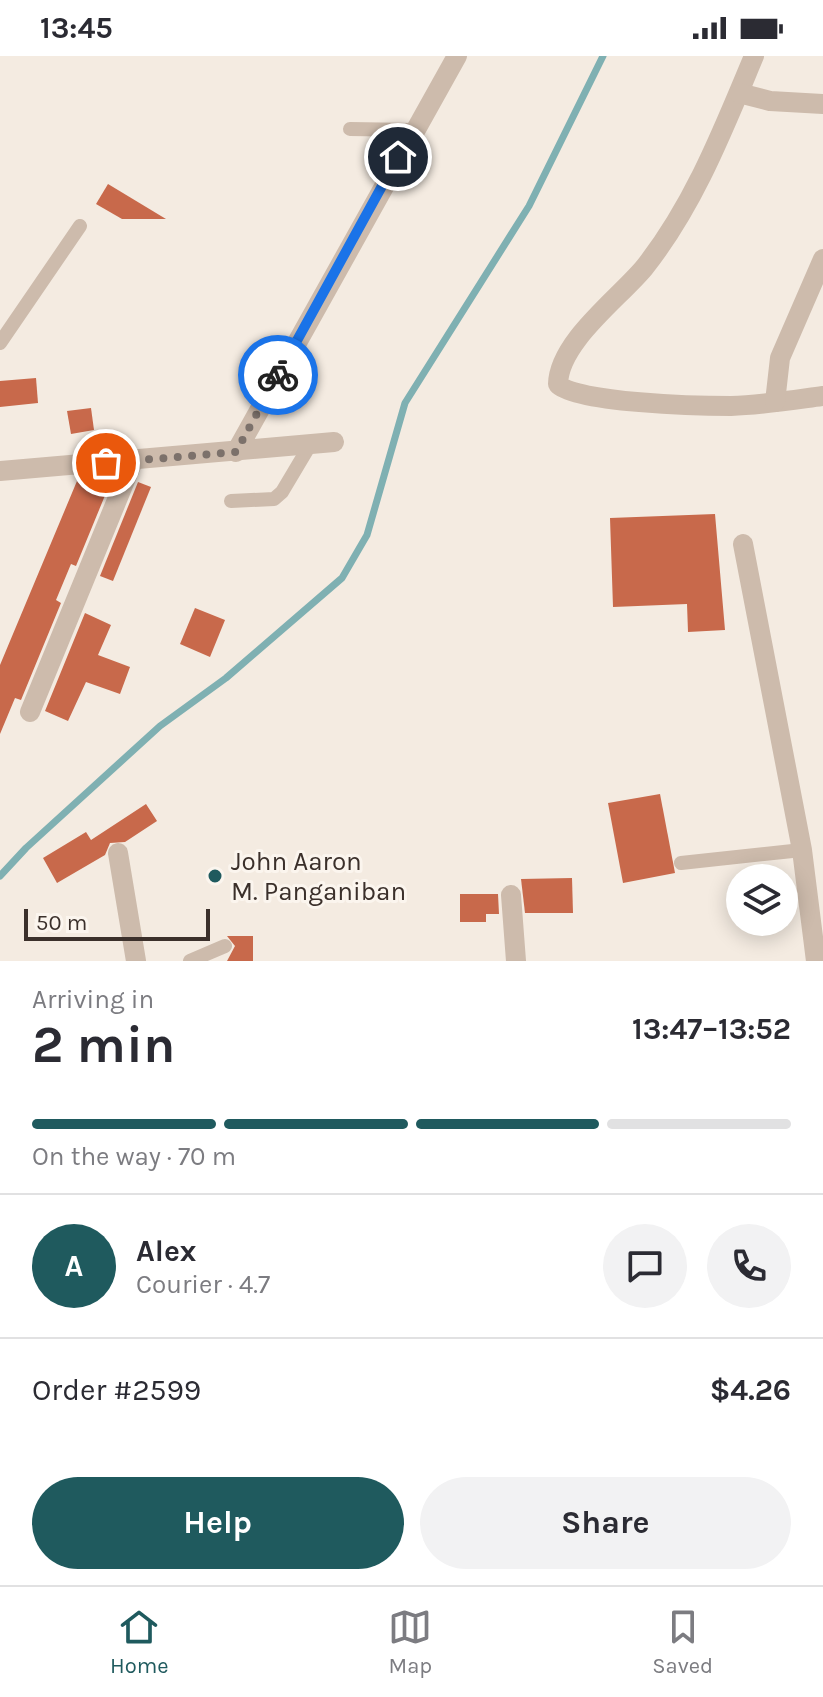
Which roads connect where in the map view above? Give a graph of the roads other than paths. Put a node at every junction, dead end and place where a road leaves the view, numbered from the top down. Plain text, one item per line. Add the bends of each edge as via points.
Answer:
1 (457, 56) edge
2 (754, 56) edge
3 (739, 93) junction
4 (823, 104) edge
5 (350, 129) dead end
6 (413, 130) junction
7 (80, 226) dead end
8 (823, 259) edge
9 (0, 343) edge
10 (823, 396) edge
11 (775, 402) junction
12 (334, 442) dead end
13 (310, 445) junction
14 (236, 452) junction
15 (133, 461) junction
16 (0, 471) edge
17 (231, 501) dead end
18 (743, 544) dead end
19 (30, 712) dead end
20 (802, 850) junction
21 (118, 853) dead end
22 (681, 863) dead end
23 (511, 895) dead end
24 (225, 946) dead end
25 (136, 961) edge
26 (190, 961) edge
27 (516, 961) edge
28 (816, 961) edge

1 - 6 street
2 - 3 street
3 - 4 street
3 - 11 street via 670,234 578,340 558,373 558,384 572,394 615,399 731,406
5 - 6 lane
6 - 14 street
7 - 9 lane
8 - 11 street via 780,358
10 - 11 street
12 - 13 street
13 - 14 street
13 - 17 lane via 274,499
14 - 15 street
15 - 16 street
15 - 19 street
18 - 20 street
20 - 22 lane
20 - 28 street
21 - 25 street
23 - 27 street
24 - 26 lane

